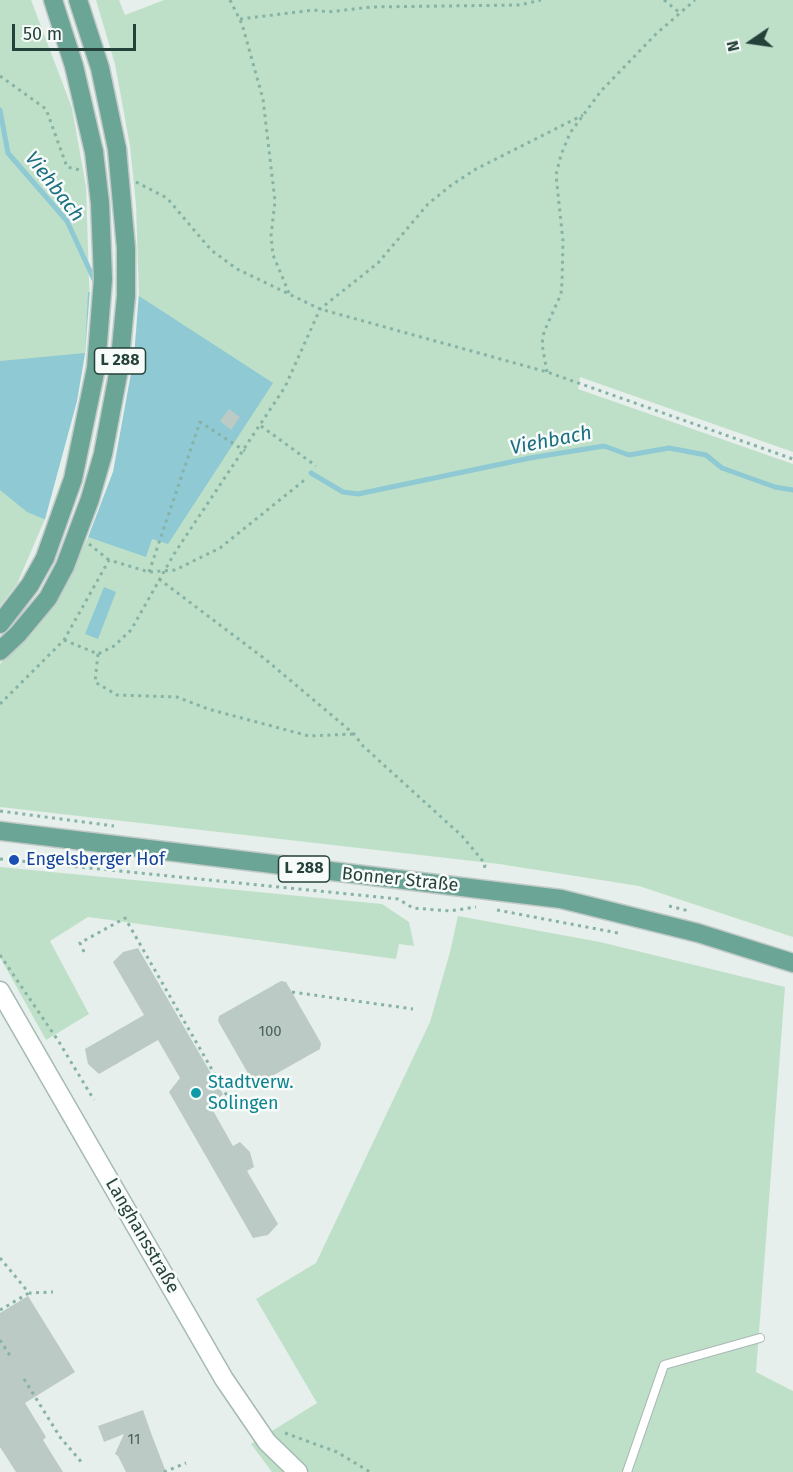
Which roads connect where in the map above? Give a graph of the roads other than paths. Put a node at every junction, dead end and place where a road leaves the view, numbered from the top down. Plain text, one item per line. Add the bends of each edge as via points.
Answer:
1 (53, 0) edge
2 (78, 0) edge
3 (0, 624) edge
4 (0, 651) edge
5 (0, 831) edge
6 (793, 963) edge
7 (0, 991) edge
8 (760, 1338) dead end
9 (298, 1472) edge
10 (627, 1472) edge

1 - 3 main road, L 288, bridge via 75,66 94,152 100,203 103,279 96,368 73,479 45,558
2 - 4 main road, L 288, bridge via 100,68 117,149 126,248 119,369 100,465 65,566 48,597
5 - 6 main road, Bonner Straße / L 288 via 561,899 698,933
7 - 9 street, Langhansstraße via 224,1379 267,1442
8 - 10 lane via 664,1365

